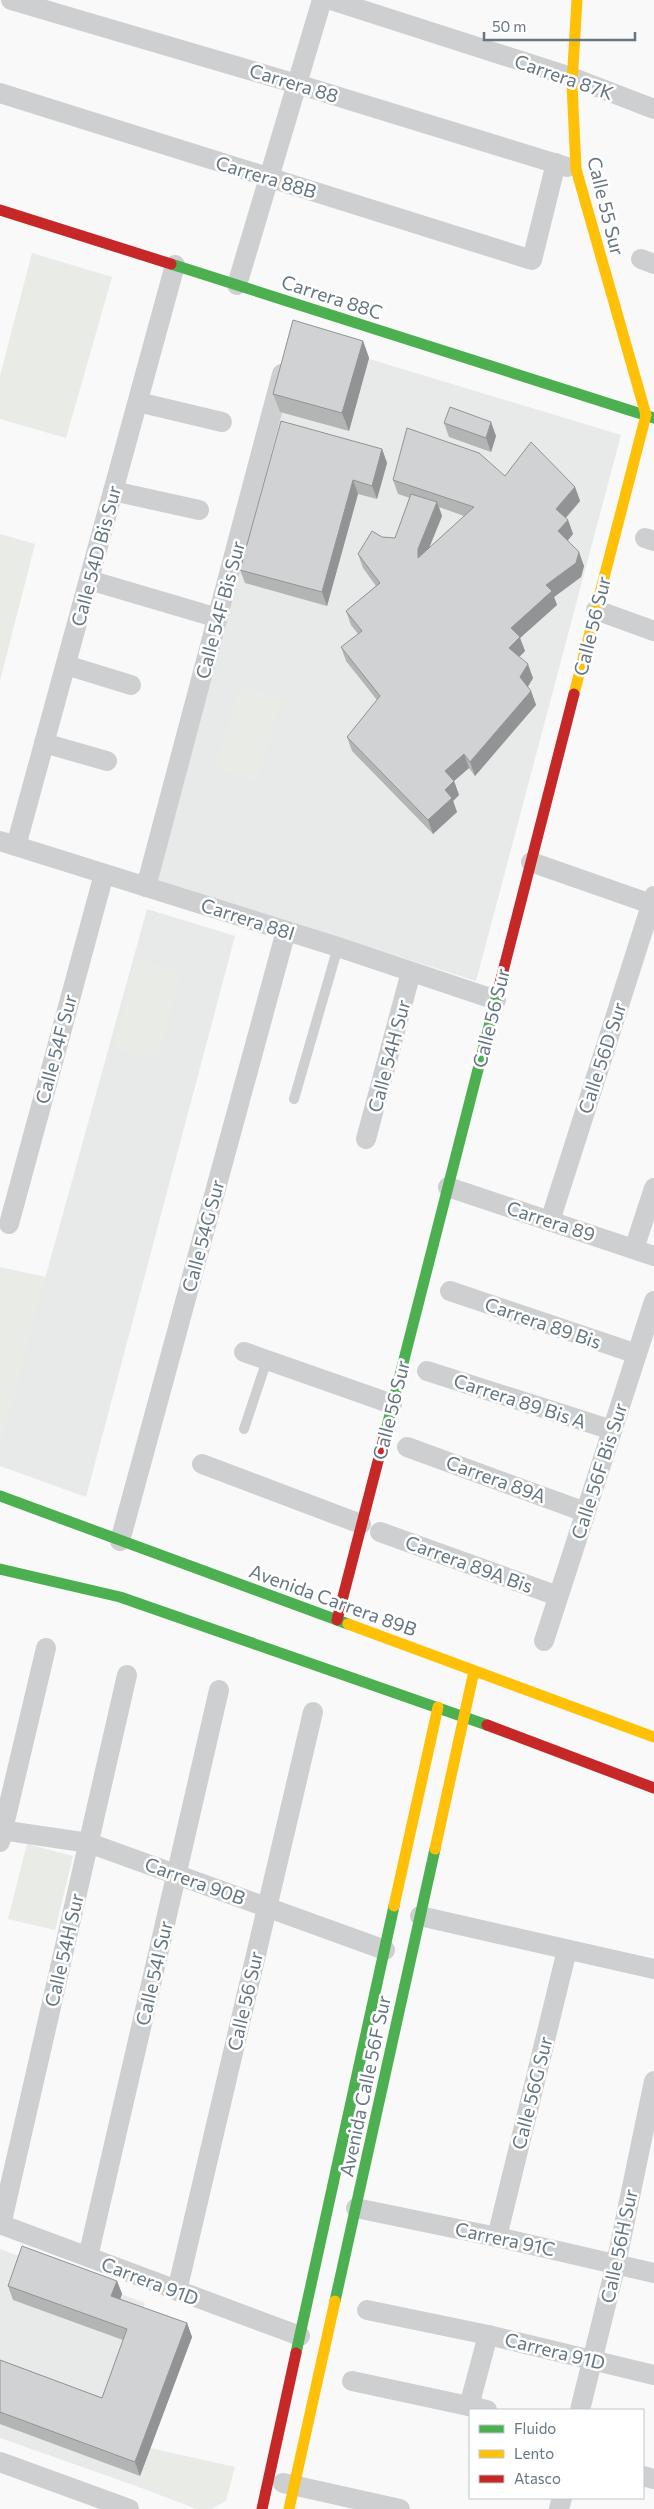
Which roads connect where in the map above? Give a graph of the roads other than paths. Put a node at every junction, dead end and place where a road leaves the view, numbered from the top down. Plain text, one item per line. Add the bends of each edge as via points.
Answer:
1 (11, 0) edge
2 (322, 0) edge
3 (331, 0) edge
4 (577, 0) edge
5 (571, 77) junction
6 (297, 84) junction
7 (0, 93) edge
8 (654, 109) edge
9 (556, 163) junction
10 (576, 169) junction
11 (269, 178) junction
12 (0, 210) edge
13 (175, 265) junction
14 (237, 285) junction
15 (288, 352) edge
16 (138, 402) junction
17 (650, 417) edge
18 (222, 422) dead end
19 (113, 491) junction
20 (199, 510) dead end
21 (89, 580) junction
22 (596, 610) junction
23 (218, 618) junction
24 (654, 631) edge
25 (66, 666) junction
26 (131, 685) dead end
27 (44, 743) junction
28 (107, 761) dead end
29 (8, 843) edge
30 (531, 862) junction
31 (104, 874) junction
32 (146, 887) junction
33 (653, 902) edge
34 (286, 931) junction
35 (338, 947) junction
36 (411, 972) junction
37 (496, 1000) junction
38 (294, 1098) dead end
39 (366, 1139) dead end
40 (448, 1187) junction
41 (654, 1188) edge
42 (550, 1221) junction
43 (8, 1224) dead end
44 (634, 1249) junction
45 (654, 1256) edge
46 (450, 1292) dead end
47 (654, 1301) edge
48 (244, 1352) dead end
49 (637, 1354) junction
50 (267, 1360) junction
51 (427, 1371) dead end
52 (392, 1404) junction
53 (244, 1429) dead end
54 (612, 1430) junction
55 (407, 1447) dead end
56 (202, 1464) dead end
57 (0, 1496) edge
58 (585, 1512) junction
59 (362, 1524) junction
60 (380, 1532) dead end
61 (120, 1541) junction
62 (0, 1569) edge
63 (558, 1596) junction
64 (337, 1620) junction
65 (544, 1641) dead end
66 (46, 1648) dead end
67 (474, 1671) junction
68 (127, 1675) dead end
69 (220, 1690) dead end
70 (438, 1707) junction
71 (313, 1712) dead end
72 (464, 1716) junction
73 (654, 1737) edge
74 (654, 1788) edge
75 (1, 1834) edge
76 (89, 1843) junction
77 (177, 1875) junction
78 (267, 1907) junction
79 (420, 1916) junction
80 (385, 1950) junction
81 (567, 1950) junction
82 (654, 1969) edge
83 (654, 2081) edge
84 (356, 2208) junction
85 (1, 2224) edge
86 (497, 2237) junction
87 (88, 2257) junction
88 (616, 2264) junction
89 (654, 2273) edge
90 (176, 2290) junction
91 (367, 2310) dead end
92 (488, 2335) junction
93 (300, 2336) junction
94 (593, 2360) junction
95 (654, 2375) edge
96 (352, 2381) dead end
97 (478, 2408) edge
98 (580, 2409) edge
99 (0, 2462) edge
100 (269, 2480) junction
101 (294, 2486) junction
102 (129, 2509) edge
103 (262, 2509) edge
104 (289, 2509) edge
105 (400, 2509) edge

1 - 6 street, Carrera 88
2 - 6 street
3 - 5 street, Carrera 87K
4 - 5 street, Calle 55 Sur
5 - 8 street, Carrera 87K
5 - 10 street, Calle 55 Sur via 571,129
6 - 9 street, Carrera 88
6 - 11 street
7 - 11 street, Carrera 88B
9 - 10 street, Carrera 88
9 - 11 street, Carrera 88B via 532,260
10 - 17 street, Calle 55 Sur
11 - 14 street
12 - 13 street, Carrera 88C
13 - 14 street, Carrera 88C
13 - 16 street, Calle 54D Bis Sur
14 - 17 street, Carrera 88C
15 - 23 street, Calle 54F Bis Sur
16 - 18 street
16 - 19 street, Calle 54D Bis Sur
17 - 22 street, Calle 56 Sur
19 - 20 street
19 - 21 street, Calle 54D Bis Sur
21 - 23 street
21 - 25 street, Calle 54D Bis Sur
22 - 24 street
22 - 30 street, Calle 56 Sur
23 - 32 street, Calle 54F Bis Sur
25 - 26 street
25 - 27 street, Calle 54D Bis Sur
27 - 28 street
27 - 29 street, Calle 54D Bis Sur
29 - 31 street, Carrera 88I
30 - 33 street
30 - 37 street, Calle 56 Sur
31 - 32 street, Carrera 88I
31 - 43 street, Calle 54F Sur
32 - 34 street, Carrera 88I
33 - 42 street, Calle 56D Sur
34 - 35 street, Carrera 88I
34 - 61 street, Calle 54G Sur
35 - 36 street, Carrera 88I
35 - 38 lane
36 - 37 street, Carrera 88I
36 - 39 street, Calle 54H Sur
37 - 40 street, Calle 56 Sur
40 - 42 street, Carrera 89
40 - 52 street, Calle 56 Sur
41 - 44 street
42 - 44 street, Carrera 89
44 - 45 street, Carrera 89
46 - 49 street, Carrera 89 Bis
47 - 49 street, Calle 56F Bis Sur
48 - 50 street
49 - 54 street, Calle 56F Bis Sur
50 - 52 street
50 - 53 lane
51 - 54 street, Carrera 89 Bis A
52 - 59 street, Calle 56 Sur
54 - 58 street, Calle 56F Bis Sur
55 - 58 street, Carrera 89A
56 - 59 street
57 - 61 street, Avenida Carrera 89B
58 - 63 street, Calle 56F Bis Sur
59 - 64 street, Calle 56 Sur
60 - 63 street, Carrera 89A Bis
61 - 64 street, Avenida Carrera 89B
62 - 70 street via 120,1597
63 - 65 street, Calle 56F Bis Sur
64 - 67 street, Avenida Carrera 89B
66 - 75 street
67 - 72 street, Avenida Calle 56F Sur
67 - 73 street, Avenida Carrera 89B
68 - 76 street, Calle 54H Sur
69 - 77 street, Calle 54I Sur
70 - 72 street
70 - 80 street, Avenida Calle 56F Sur
71 - 78 street, Calle 56 Sur
72 - 74 street
72 - 79 street, Avenida Calle 56F Sur
75 - 76 street, Carrera 90B
76 - 77 street, Carrera 90B
76 - 85 street, Calle 54H Sur
77 - 78 street, Carrera 90B
77 - 87 street, Calle 54I Sur
78 - 80 street, Carrera 90B
78 - 90 street, Calle 56 Sur
79 - 81 street
79 - 84 street, Avenida Calle 56F Sur
80 - 93 street, Avenida Calle 56F Sur
81 - 82 street
81 - 86 street, Calle 56G Sur
83 - 88 street, Calle 56H Sur
84 - 86 street, Carrera 91C
84 - 101 street, Avenida Calle 56F Sur
85 - 87 street, Carrera 91D
86 - 88 street, Carrera 91C
87 - 90 street, Carrera 91D
88 - 89 street, Carrera 91C
88 - 94 street, Calle 56H Sur
90 - 93 street, Carrera 91D
91 - 92 street, Carrera 91D
92 - 94 street, Carrera 91D
92 - 97 street
93 - 100 street, Avenida Calle 56F Sur
94 - 95 street, Carrera 91D
94 - 98 street, Calle 56H Sur
96 - 97 street
99 - 102 street
100 - 101 street
100 - 103 street, Avenida Calle 56F Sur
101 - 104 street, Avenida Calle 56F Sur
101 - 105 street

